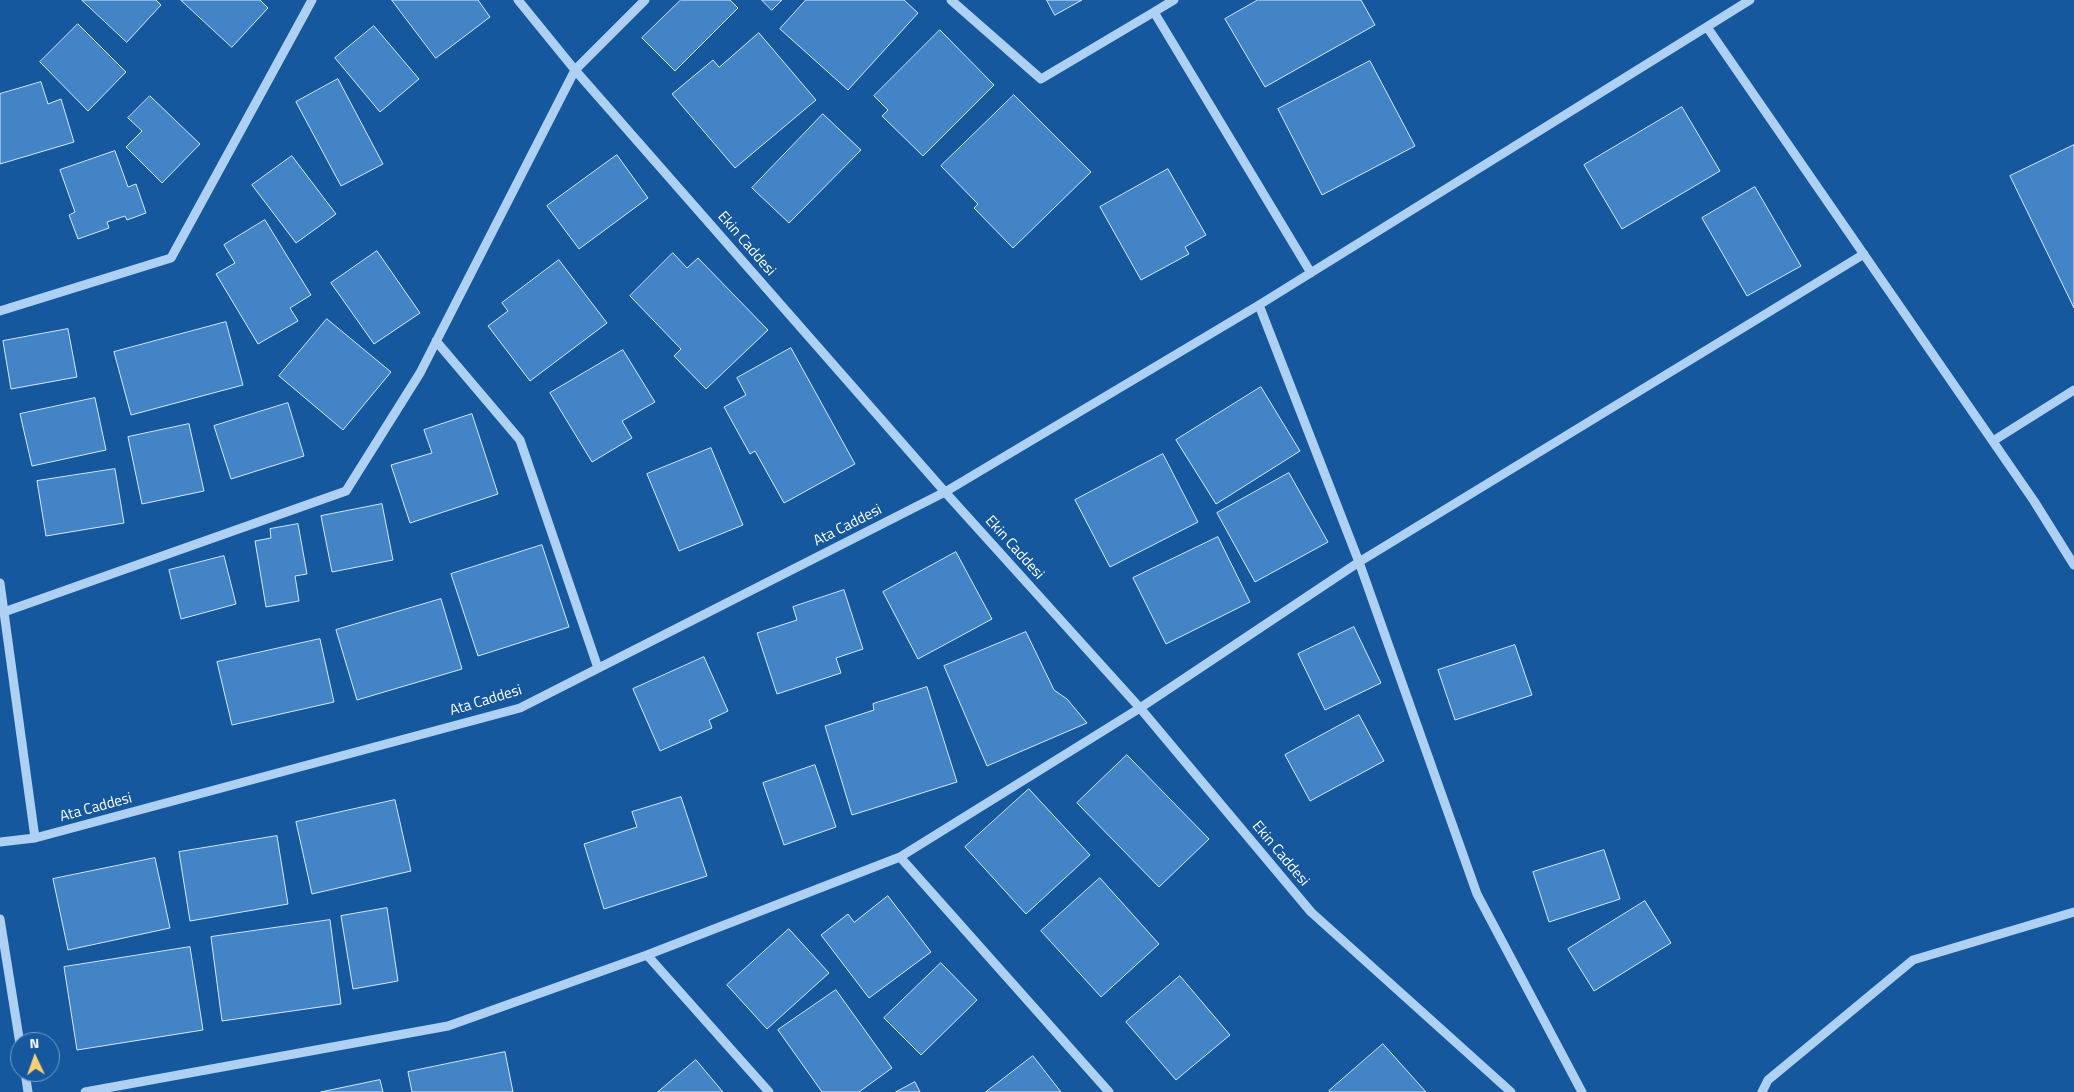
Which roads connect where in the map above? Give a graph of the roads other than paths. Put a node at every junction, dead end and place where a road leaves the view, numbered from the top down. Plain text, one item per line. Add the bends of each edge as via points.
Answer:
1 (312, 0) edge
2 (518, 0) edge
3 (645, 0) edge
4 (951, 0) edge
5 (1174, 0) edge
6 (1750, 0) edge
7 (1154, 12) junction
8 (1707, 27) junction
9 (575, 70) junction
10 (1864, 254) junction
11 (1311, 273) junction
12 (1259, 305) junction
13 (0, 311) edge
14 (436, 341) junction
15 (2074, 390) edge
16 (1993, 441) junction
17 (945, 492) junction
18 (1359, 562) junction
19 (2074, 565) edge
20 (0, 583) edge
21 (4, 612) junction
22 (598, 668) junction
23 (1140, 708) junction
24 (36, 838) junction
25 (0, 842) edge
26 (900, 857) junction
27 (2074, 912) edge
28 (0, 919) edge
29 (648, 955) junction
30 (18, 1032) edge
31 (85, 1092) edge
32 (769, 1092) edge
33 (1110, 1092) edge
34 (1511, 1092) edge
35 (1582, 1092) edge
36 (1762, 1092) edge

1 - 13 street via 171,258
2 - 9 street, Ekin Caddesi
3 - 9 street
4 - 7 street via 1041,79
5 - 7 street
6 - 8 street, Ata Caddesi
7 - 11 street
8 - 10 street
8 - 11 street, Ata Caddesi
9 - 14 street
9 - 17 street, Ekin Caddesi
10 - 16 street
10 - 18 street
11 - 12 street, Ata Caddesi
12 - 17 street, Ata Caddesi
12 - 18 street
14 - 21 street via 420,373 346,491
14 - 22 street via 520,440
15 - 16 street
16 - 19 street
17 - 22 street, Ata Caddesi
17 - 23 street, Ekin Caddesi
18 - 23 street
18 - 35 street via 1478,894
20 - 21 street
21 - 24 street
22 - 24 street, Ata Caddesi via 520,708
23 - 26 street
23 - 34 street, Ekin Caddesi via 1311,912
24 - 25 street, Ata Caddesi
26 - 29 street
26 - 33 street
27 - 36 street via 1913,960 1768,1080
28 - 30 street
29 - 31 street via 448,1026
29 - 32 street

